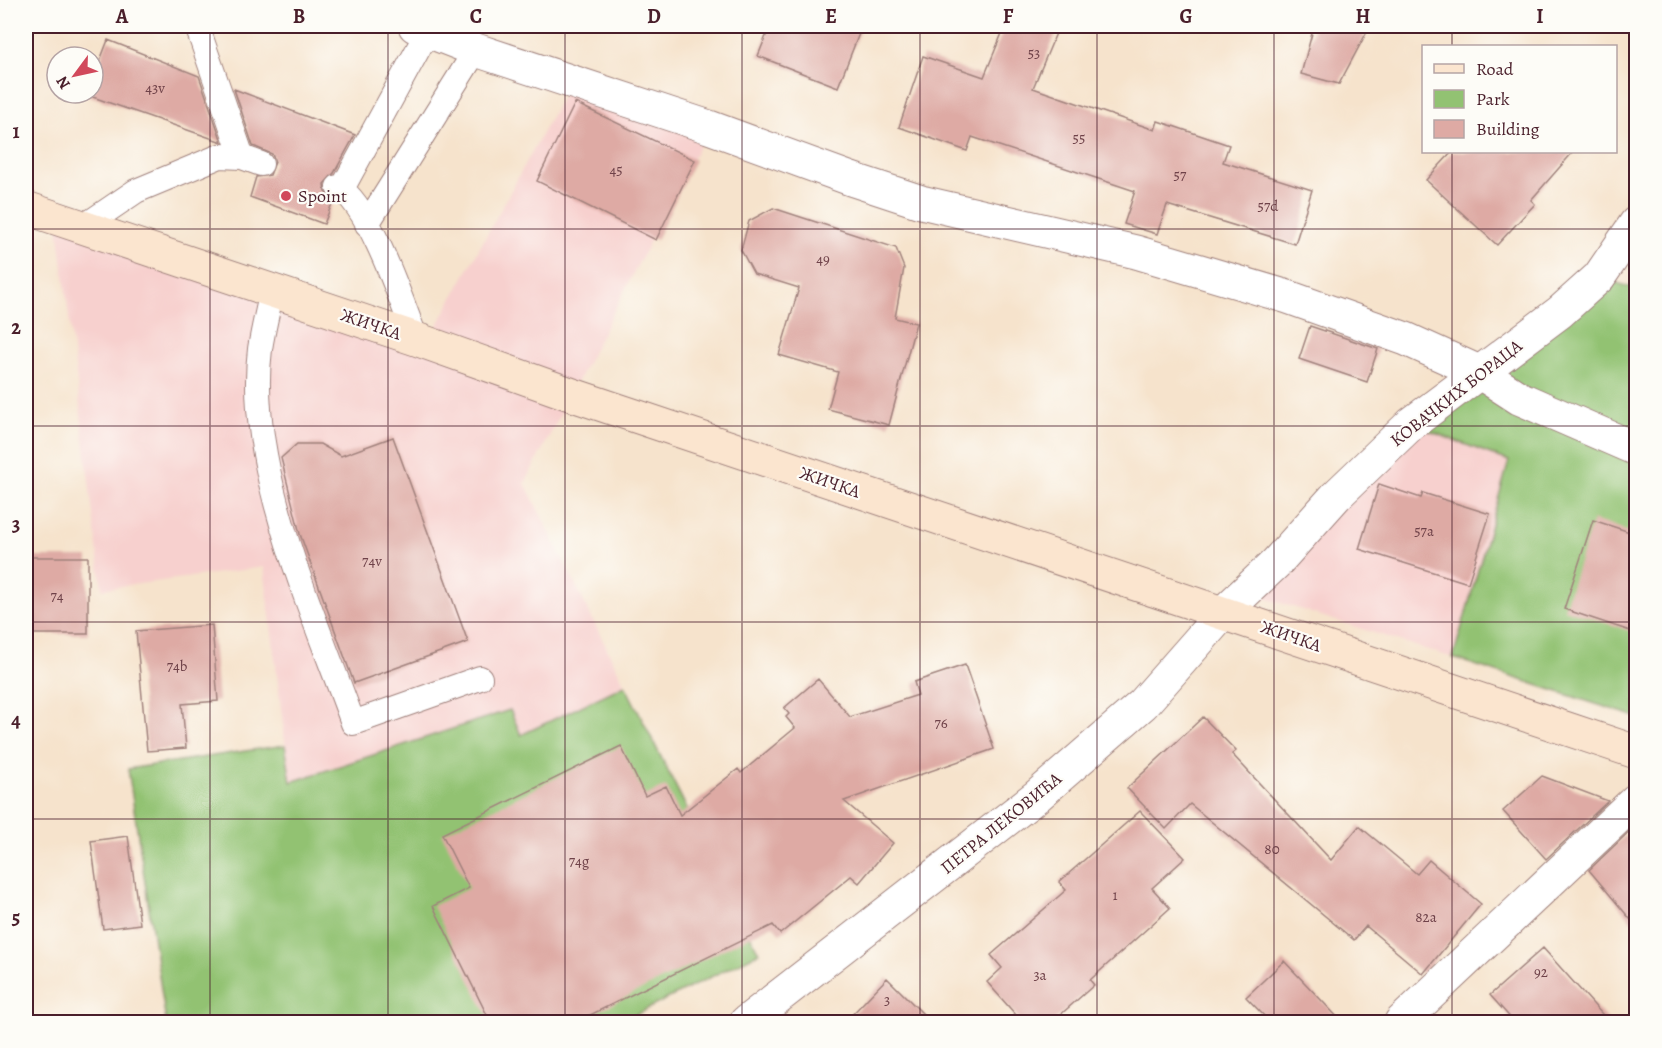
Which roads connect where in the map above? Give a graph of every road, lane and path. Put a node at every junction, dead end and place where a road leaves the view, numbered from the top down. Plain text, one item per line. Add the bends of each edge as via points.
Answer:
1 (197, 26) edge
2 (422, 28) edge
3 (476, 50) junction
4 (26, 207) edge
5 (1636, 223) edge
6 (367, 224) junction
7 (83, 227) junction
8 (272, 290) junction
9 (416, 339) junction
10 (1479, 372) junction
11 (1636, 449) edge
12 (1223, 614) junction
13 (480, 678) dead end
14 (1636, 753) edge
15 (1636, 800) edge
16 (759, 1019) edge
17 (1401, 1023) edge

1 - 7 lane via 252,161 220,156 136,191
2 - 3 street
2 - 6 lane via 340,188
3 - 6 lane
3 - 10 street via 921,202 1136,252 1288,297 1406,339
4 - 7 main road, ЖИЧКА
5 - 10 street, КОВАЧКИХ БОРАЦА via 1599,277 1560,312
6 - 9 lane via 381,246
7 - 8 main road, ЖИЧКА
8 - 9 main road, ЖИЧКА
8 - 13 lane via 260,349 258,388 263,439 276,507 353,723
9 - 12 main road, ЖИЧКА
10 - 11 street via 1519,398
10 - 12 street, КОВАЧКИХ БОРАЦА via 1412,424 1336,496
12 - 14 main road, ЖИЧКА
12 - 16 street, ПЕТРА ЛЕКОВИЋА via 1143,704 1037,796
15 - 17 street

